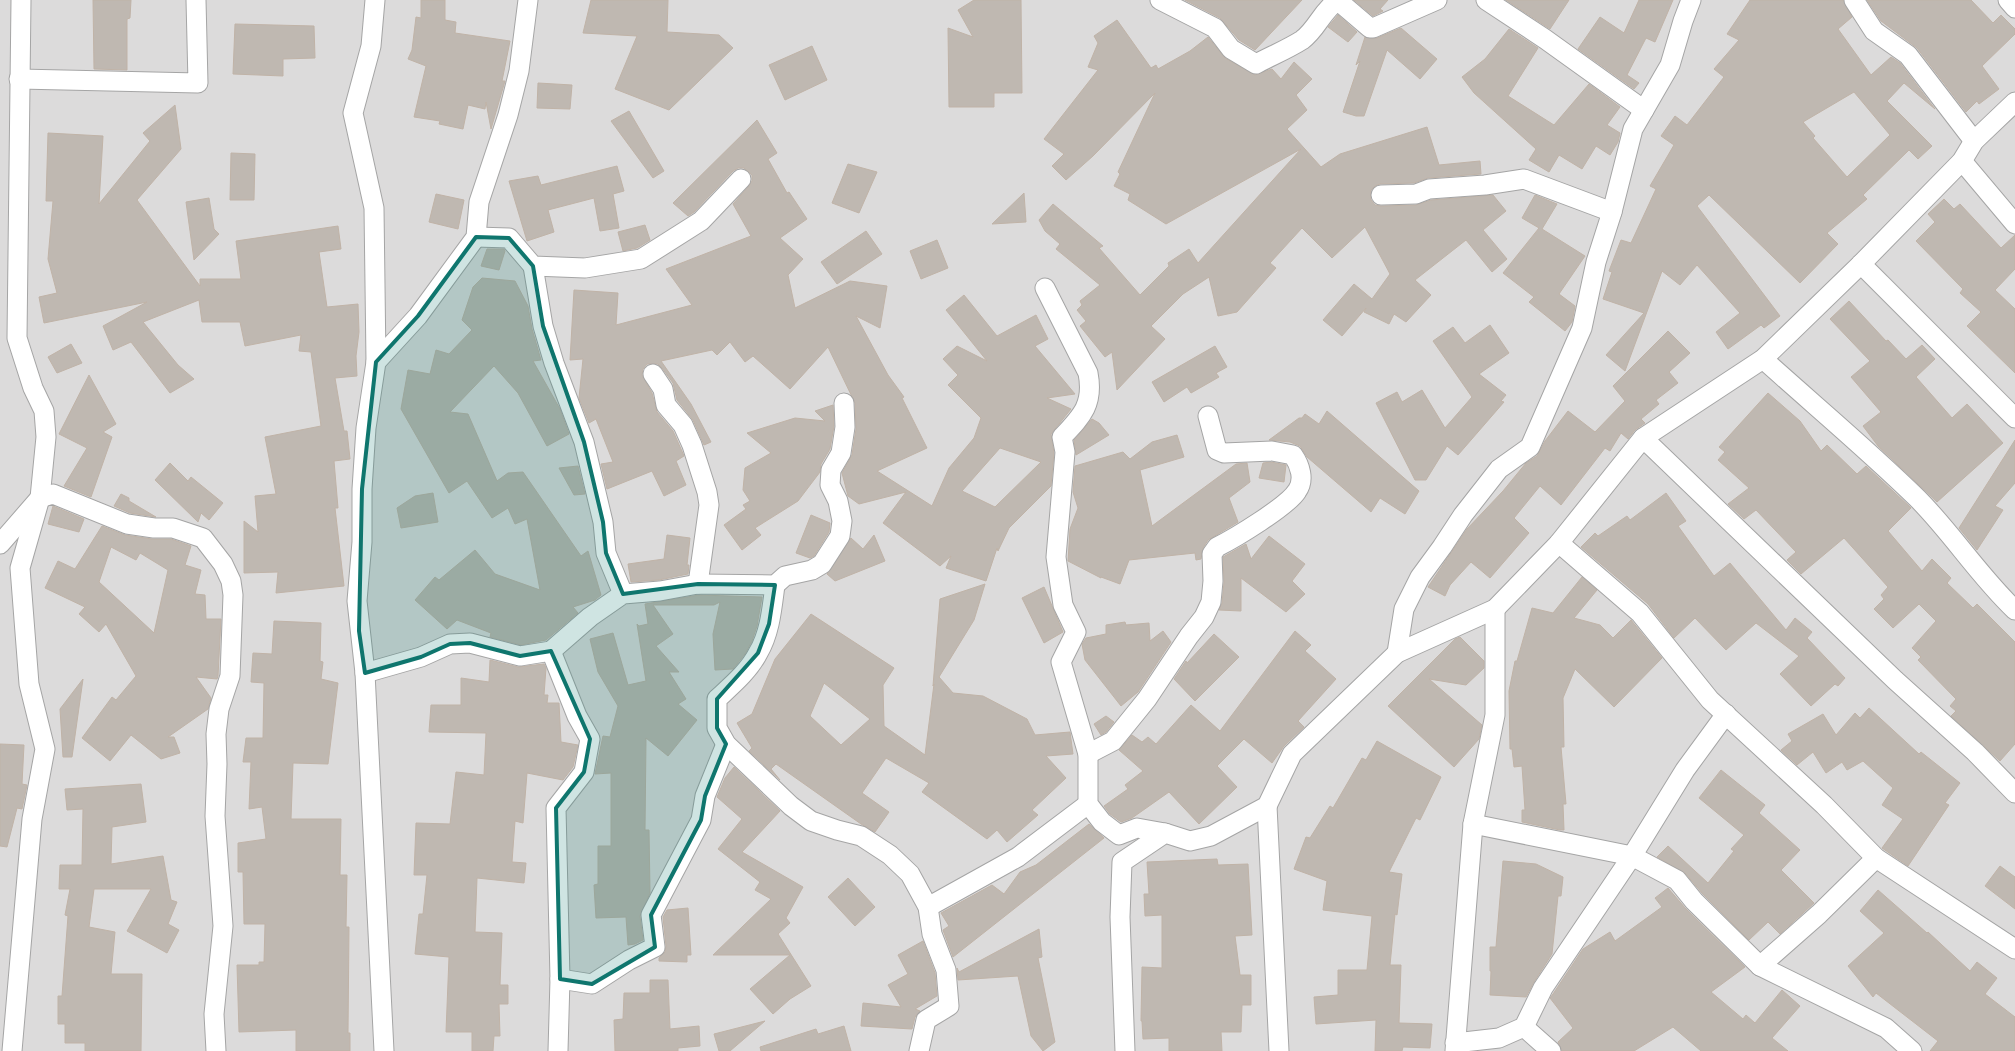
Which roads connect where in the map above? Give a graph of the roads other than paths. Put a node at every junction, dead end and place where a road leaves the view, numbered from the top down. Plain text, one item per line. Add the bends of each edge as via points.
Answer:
1 (21, 0) edge
2 (196, 0) edge
3 (375, 0) edge
4 (528, 0) edge
5 (1160, 0) edge
6 (1437, 0) edge
7 (1486, 0) edge
8 (1692, 0) edge
9 (1854, 0) edge
10 (2008, 0) edge
11 (2015, 8) edge
12 (20, 79) junction
13 (2015, 102) edge
14 (1644, 110) junction
15 (1974, 141) junction
16 (1962, 161) junction
17 (741, 179) dead end
18 (1381, 195) dead end
19 (1612, 212) junction
20 (2015, 224) edge
21 (476, 237) junction
22 (1861, 264) junction
23 (533, 266) junction
24 (1045, 288) dead end
25 (1763, 359) junction
26 (376, 362) junction
27 (653, 374) dead end
28 (844, 403) dead end
29 (1208, 416) dead end
30 (2015, 418) edge
31 (1642, 438) junction
32 (40, 498) junction
33 (1559, 543) junction
34 (0, 544) edge
35 (698, 584) junction
36 (775, 585) junction
37 (624, 594) junction
38 (1495, 609) junction
39 (2015, 610) edge
40 (550, 651) junction
41 (1397, 654) junction
42 (365, 673) junction
43 (1726, 714) junction
44 (726, 744) junction
45 (1088, 754) junction
46 (2015, 793) edge
47 (1088, 804) junction
48 (1267, 806) junction
49 (1473, 824) junction
50 (1165, 833) junction
51 (1632, 856) junction
52 (1876, 858) junction
53 (928, 907) junction
54 (2015, 950) edge
55 (1760, 966) junction
56 (560, 979) junction
57 (1524, 1027) junction
58 (1455, 1047) edge
59 (12, 1051) edge
60 (216, 1051) edge
61 (384, 1051) edge
62 (558, 1051) edge
63 (919, 1051) edge
64 (1125, 1051) edge
65 (1279, 1051) edge
66 (1551, 1051) edge
67 (1912, 1051) edge

1 - 12 street
2 - 12 street via 198,83
3 - 26 street via 371,46 353,114 374,208
4 - 21 street via 519,71 508,116 479,202
5 - 6 street via 1215,28 1231,49 1256,64 1303,39 1329,6 1336,2 1373,28
7 - 14 street
8 - 14 street via 1670,65
9 - 15 street via 1874,31 1908,55
10 - 11 street
12 - 32 street via 17,338 44,411 46,437
13 - 15 street
14 - 19 street via 1633,129
15 - 16 street
16 - 20 street
16 - 22 street
17 - 23 street via 702,221 641,259 585,268
18 - 19 street via 1416,194 1429,189 1524,179
19 - 41 street via 1596,262 1582,328 1530,447 1500,469 1420,577 1404,609
21 - 23 street via 509,238
21 - 26 street via 418,316
22 - 25 street
22 - 30 street
23 - 37 street via 543,326 584,442 603,522 606,553
24 - 45 street via 1088,373 1091,388 1088,404 1079,420 1062,437 1065,452 1056,557 1063,605 1076,632 1061,662
25 - 31 street
25 - 39 street via 1917,498 1995,591
26 - 42 street via 366,428 358,592
27 - 35 street via 663,389 666,405 683,425 707,492
28 - 36 street via 841,453 831,470 830,485 838,501 842,521 840,536 822,564 812,570 785,576
29 - 45 street via 1217,450 1224,454 1272,451 1293,455 1300,465 1298,491 1280,508 1218,546 1212,554 1211,602 1204,617 1147,699 1113,741
31 - 33 street
31 - 46 street
32 - 34 street
32 - 59 street via 20,568 29,684 45,749 32,820
32 - 60 street via 53,494 127,524 173,528 203,538 224,564 231,581 230,676 219,709 216,734 215,816 223,926 214,1014
33 - 38 street
33 - 43 street via 1640,613 1710,700
35 - 36 street
35 - 37 street
36 - 44 street via 769,624 758,653 734,683 716,699 717,728
37 - 40 street via 590,617
38 - 41 street
38 - 49 street via 1495,715
40 - 42 street via 520,656 470,643 450,644 421,657
40 - 56 street via 590,739 584,772 556,808
41 - 48 street via 1292,754
42 - 61 street
43 - 51 street via 1685,770
43 - 52 street
44 - 53 street via 791,806 812,821 862,836 890,855 910,874
44 - 56 street via 705,796 702,820 651,915 655,947 592,984
45 - 47 street
47 - 50 street via 1118,835 1137,828
47 - 53 street via 1018,857
48 - 50 street via 1211,836 1190,841
48 - 65 street
49 - 51 street
49 - 58 street
50 - 64 street via 1122,862 1120,916
51 - 55 street via 1677,880
51 - 57 street via 1543,988
52 - 54 street
52 - 55 street
53 - 63 street via 932,934 946,970 949,1006 926,1020
55 - 67 street via 1886,1028
56 - 62 street
57 - 58 street via 1499,1038
57 - 66 street

